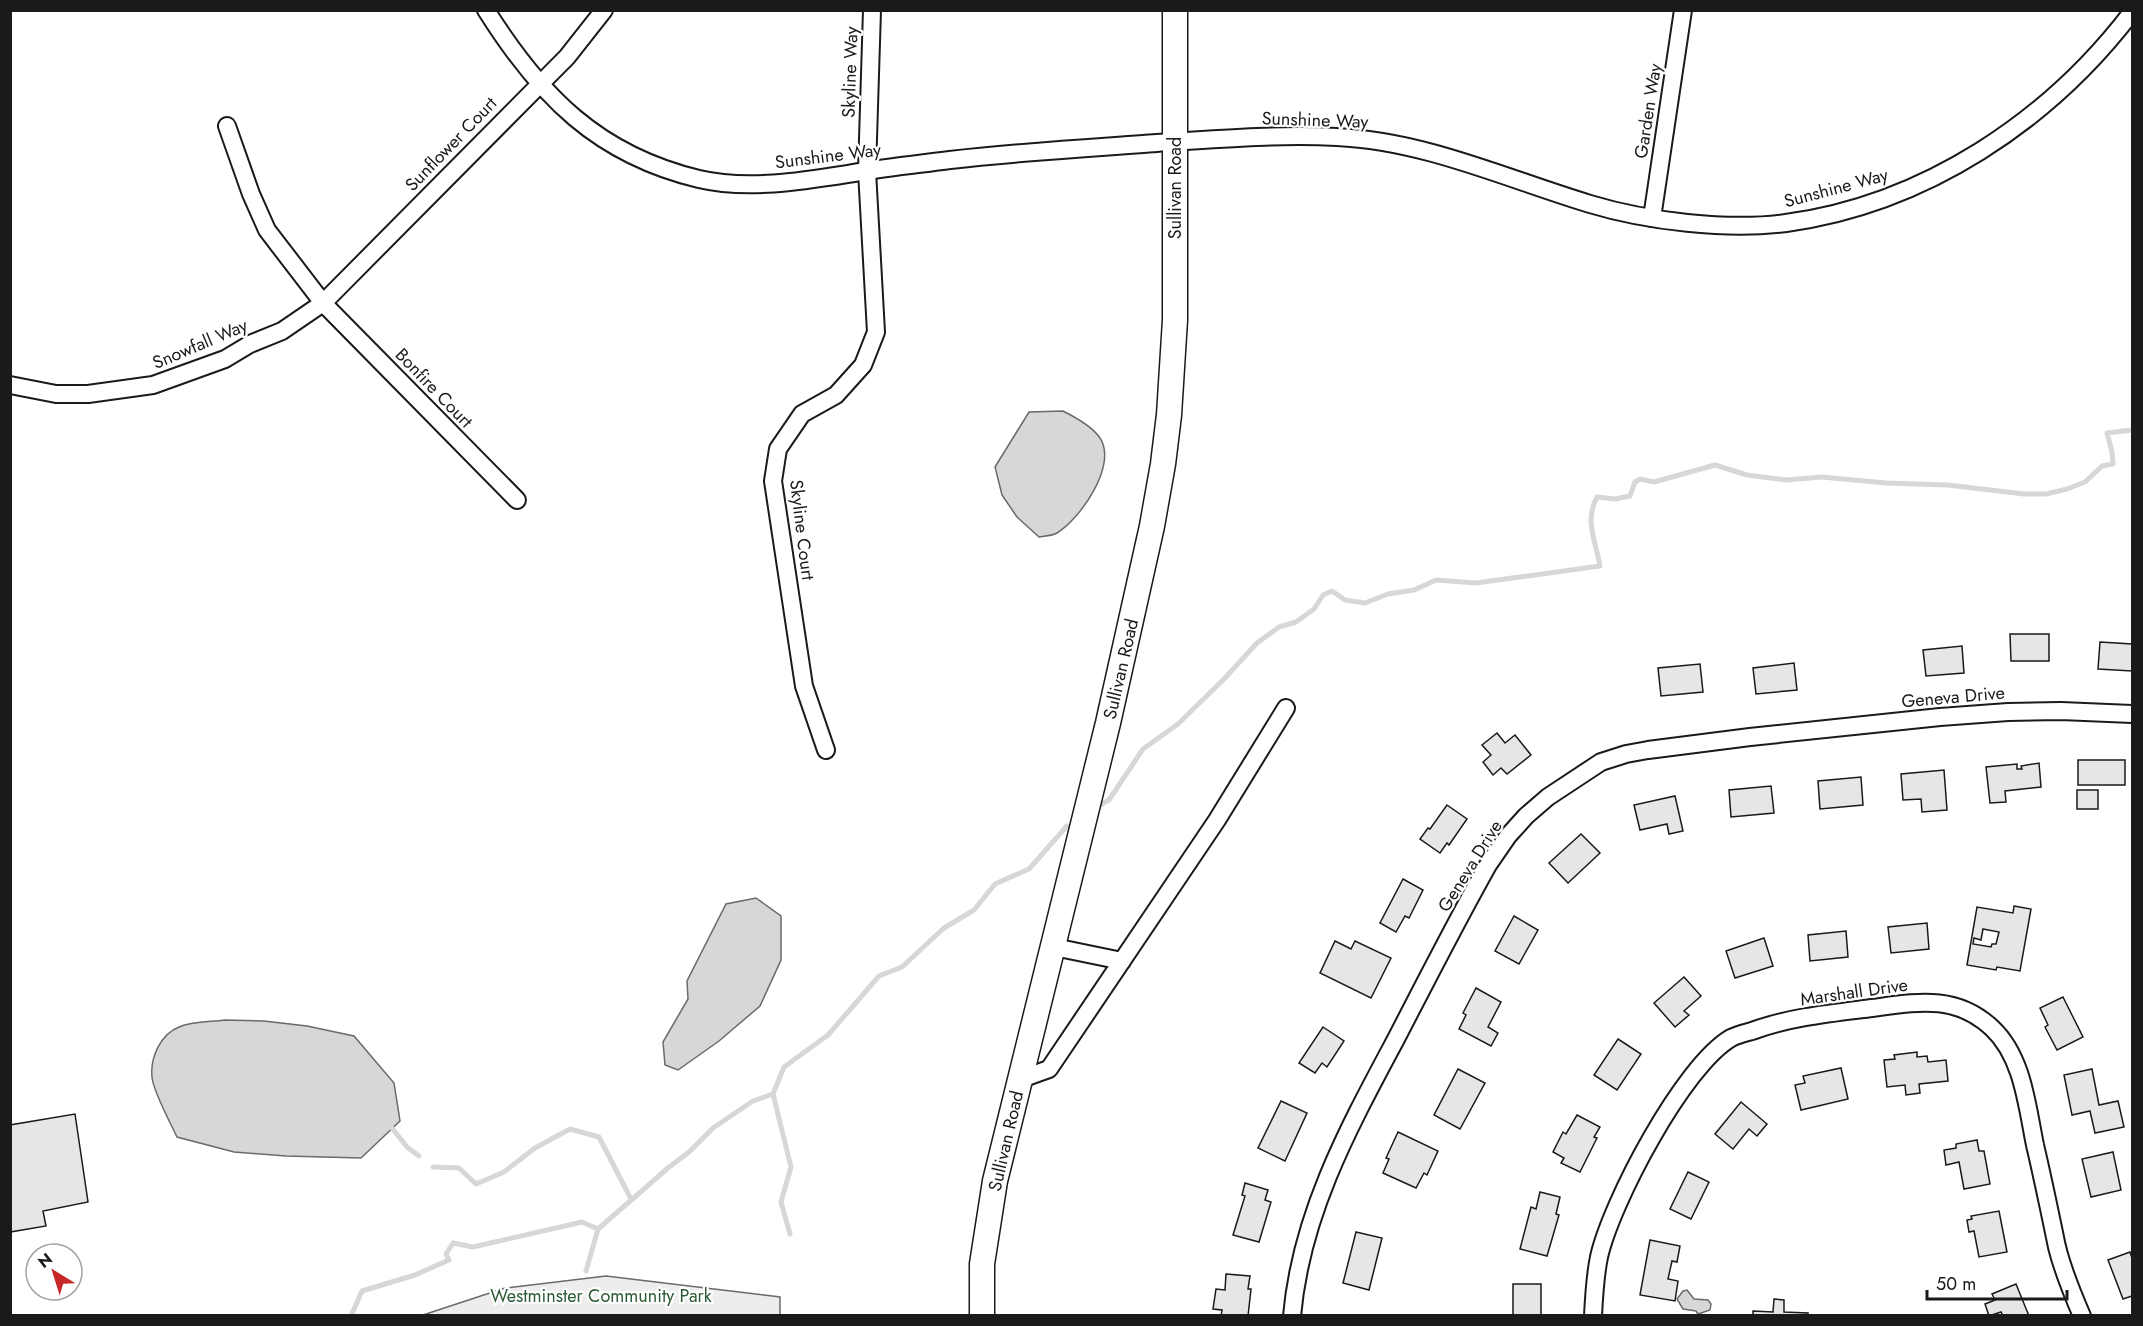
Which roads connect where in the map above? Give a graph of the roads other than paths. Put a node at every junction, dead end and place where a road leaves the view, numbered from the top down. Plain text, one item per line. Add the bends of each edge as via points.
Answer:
1 (486, 10) edge
2 (604, 10) edge
3 (872, 10) edge
4 (1175, 10) edge
5 (1683, 10) edge
6 (2133, 12) edge
7 (538, 83) junction
8 (227, 126) dead end
9 (1176, 142) junction
10 (867, 171) junction
11 (1652, 218) junction
12 (323, 303) junction
13 (10, 386) edge
14 (517, 500) dead end
15 (1286, 708) dead end
16 (2133, 714) edge
17 (826, 750) dead end
18 (1054, 947) junction
19 (1122, 961) junction
20 (1021, 1078) junction
21 (982, 1316) edge
22 (1292, 1316) edge
23 (1593, 1316) edge
24 (2082, 1316) edge

1 - 7 street, Sunshine Way
2 - 7 street, Sunflower Court via 567,57
3 - 10 street, Skyline Way
4 - 9 street, Sullivan Road
5 - 11 street, Garden Way
6 - 11 street, Sunshine Way via 2110,41 2036,112 1968,158 1916,185 1842,211 1785,223 1726,225
7 - 10 street, Sunshine Way via 594,134 642,162 667,171 705,181 790,183
7 - 12 street, Sunflower Court
8 - 12 street, Bonfire Court via 267,230
9 - 10 street, Sunshine Way
9 - 11 street, Sunshine Way via 1314,136 1384,143 1486,168 1595,206
9 - 18 street, Sullivan Road via 1176,320 1163,464 1136,602
10 - 17 street, Skyline Court via 876,332 863,365 836,395 802,414 778,449 773,481 804,686
12 - 13 street, Snowfall Way via 282,331 225,359 153,385 88,394 56,394
12 - 14 street, Bonfire Court
15 - 19 street via 1218,820
16 - 22 street, Geneva Drive via 2008,712 1750,737 1626,754 1601,762 1568,783 1526,816 1488,865 1349,1127 1310,1227 1298,1270
18 - 19 street
18 - 20 street, Sullivan Road
19 - 20 street via 1049,1069
20 - 21 street, Sullivan Road via 989,1217 982,1264
23 - 24 street, Marshall Drive via 1599,1255 1627,1184 1679,1092 1714,1051 1731,1038 1764,1026 1911,1003 1961,1008 1993,1029 2007,1047 2025,1097 2058,1250

